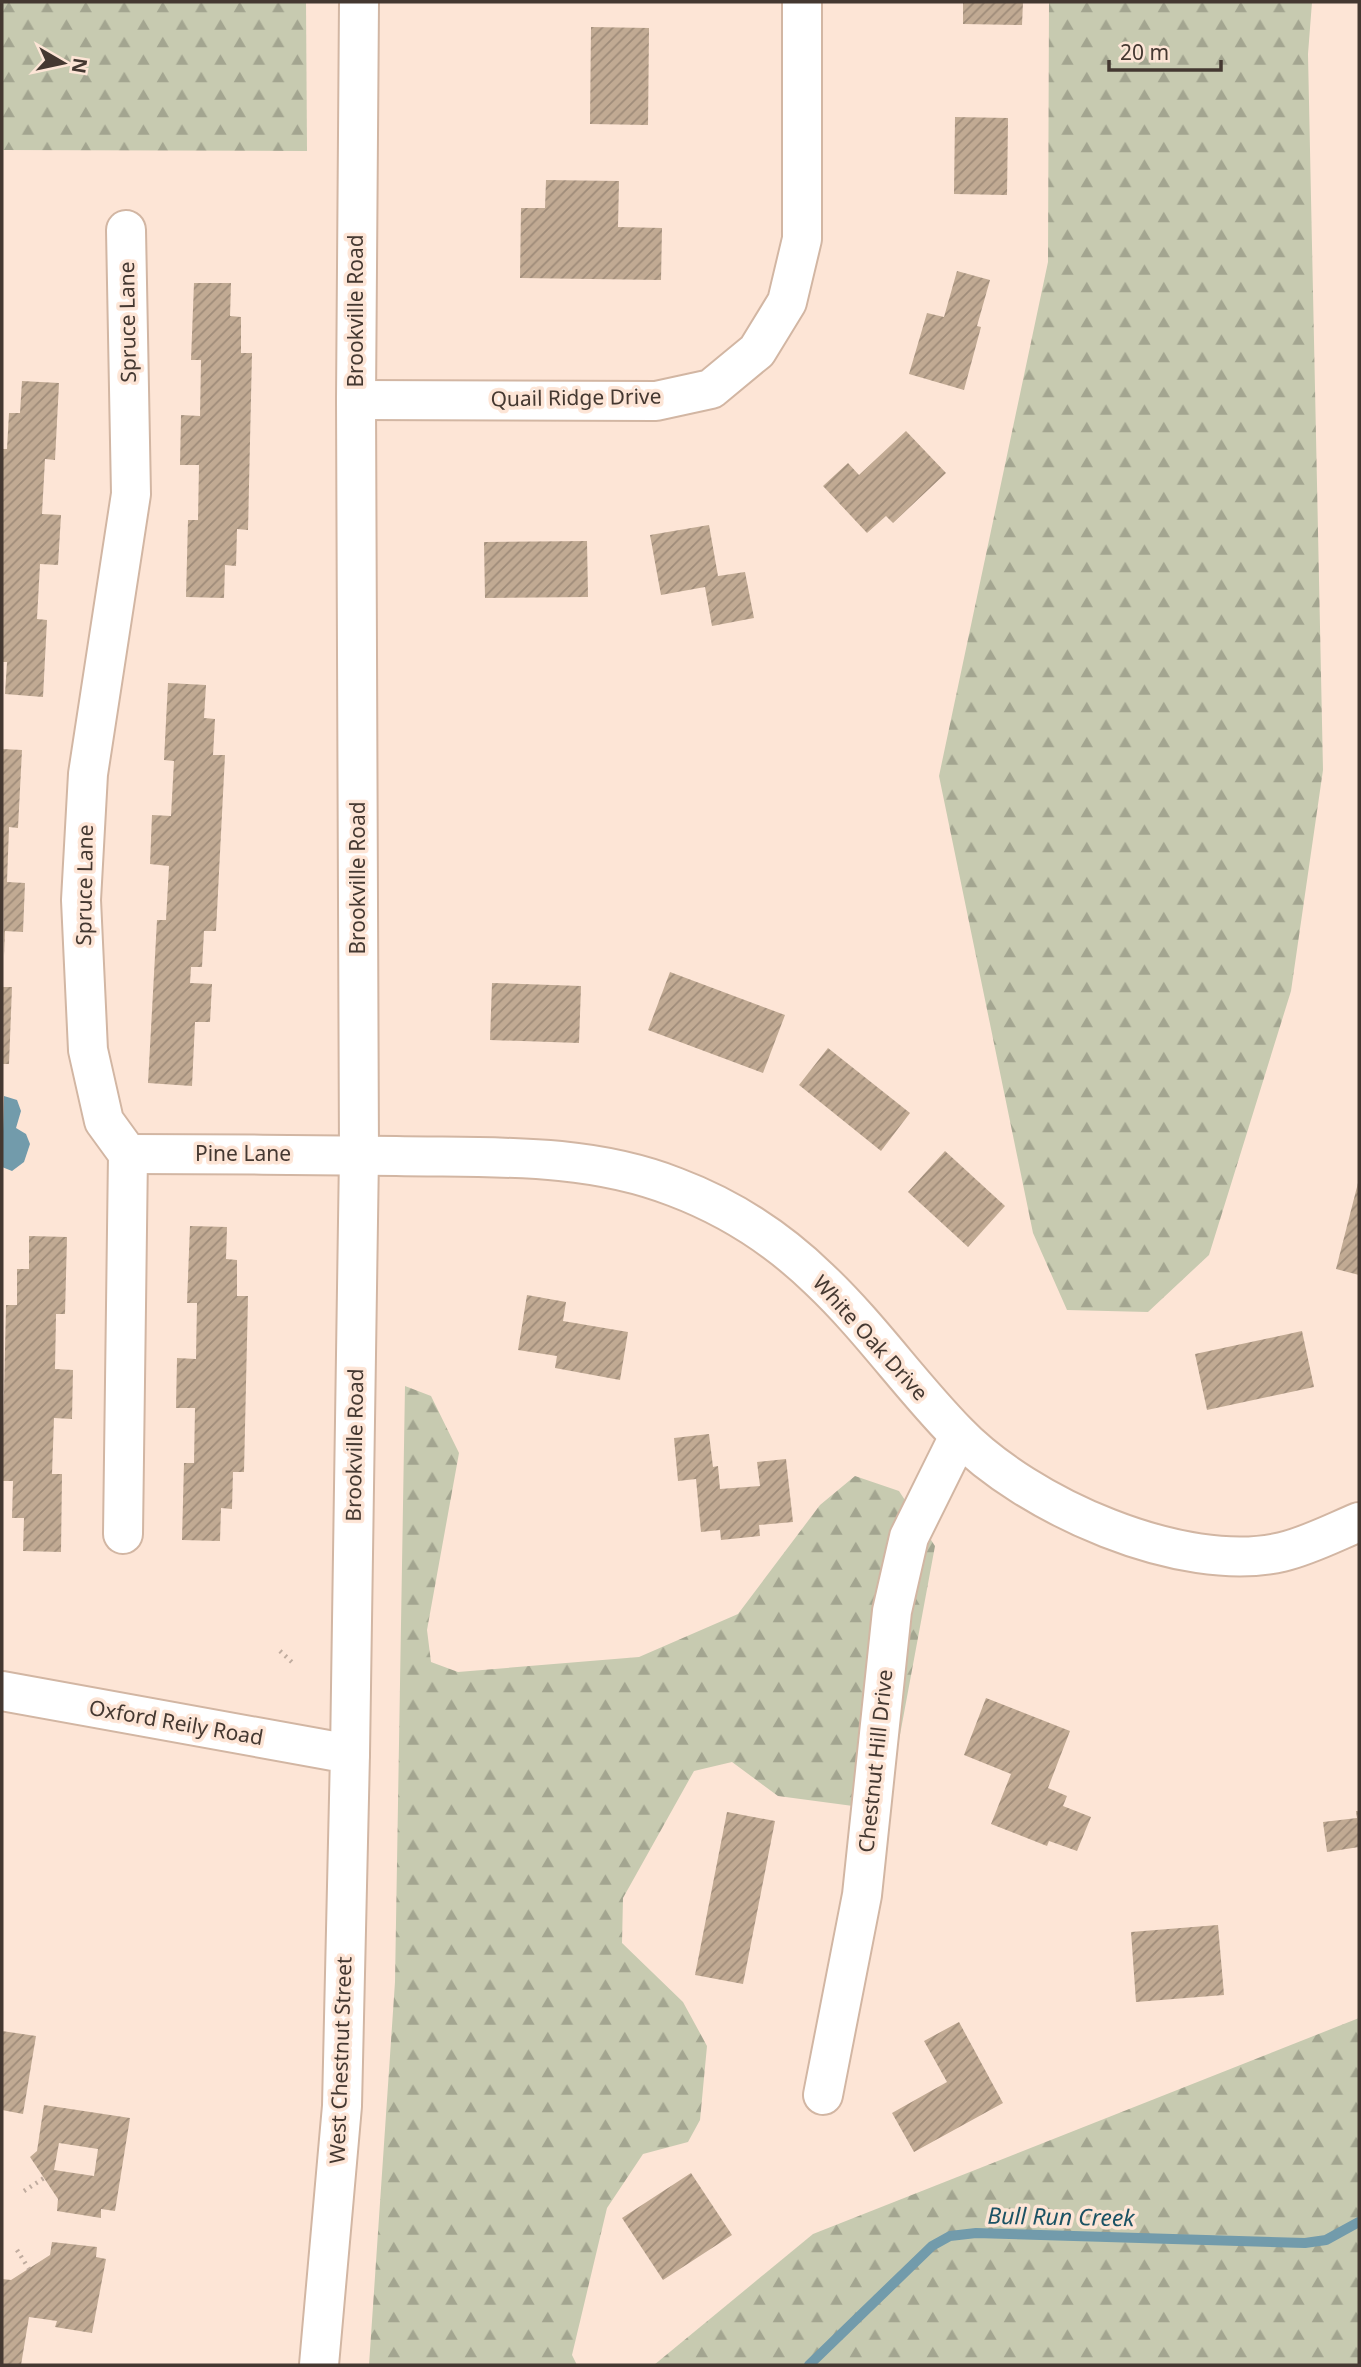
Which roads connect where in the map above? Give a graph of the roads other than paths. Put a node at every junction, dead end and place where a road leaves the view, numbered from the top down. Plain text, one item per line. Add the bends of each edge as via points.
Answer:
1 (359, 2) edge
2 (802, 2) edge
3 (126, 230) dead end
4 (356, 400) junction
5 (128, 1154) junction
6 (359, 1155) junction
7 (959, 1436) junction
8 (1359, 1522) edge
9 (123, 1534) dead end
10 (2, 1691) edge
11 (349, 1754) junction
12 (823, 2095) dead end
13 (319, 2365) edge

1 - 4 street, Brookville Road
2 - 4 street, Quail Ridge Drive via 802,239 787,302 757,351 711,390 656,401
3 - 5 street, Spruce Lane via 131,494 88,774 81,900 88,1050 104,1121
4 - 6 street, Brookville Road
5 - 6 street, Pine Lane
5 - 9 street
6 - 7 street, White Oak Drive via 536,1157 612,1167 674,1186 740,1216 819,1278
6 - 11 street, Brookville Road
7 - 8 street, White Oak Drive via 1022,1485 1093,1523 1175,1550 1232,1556 1282,1552
7 - 12 street, Chestnut Hill Drive via 909,1536 892,1611 862,1895
10 - 11 street, Oxford Reily Road
11 - 13 street, West Chestnut Street via 342,2106

